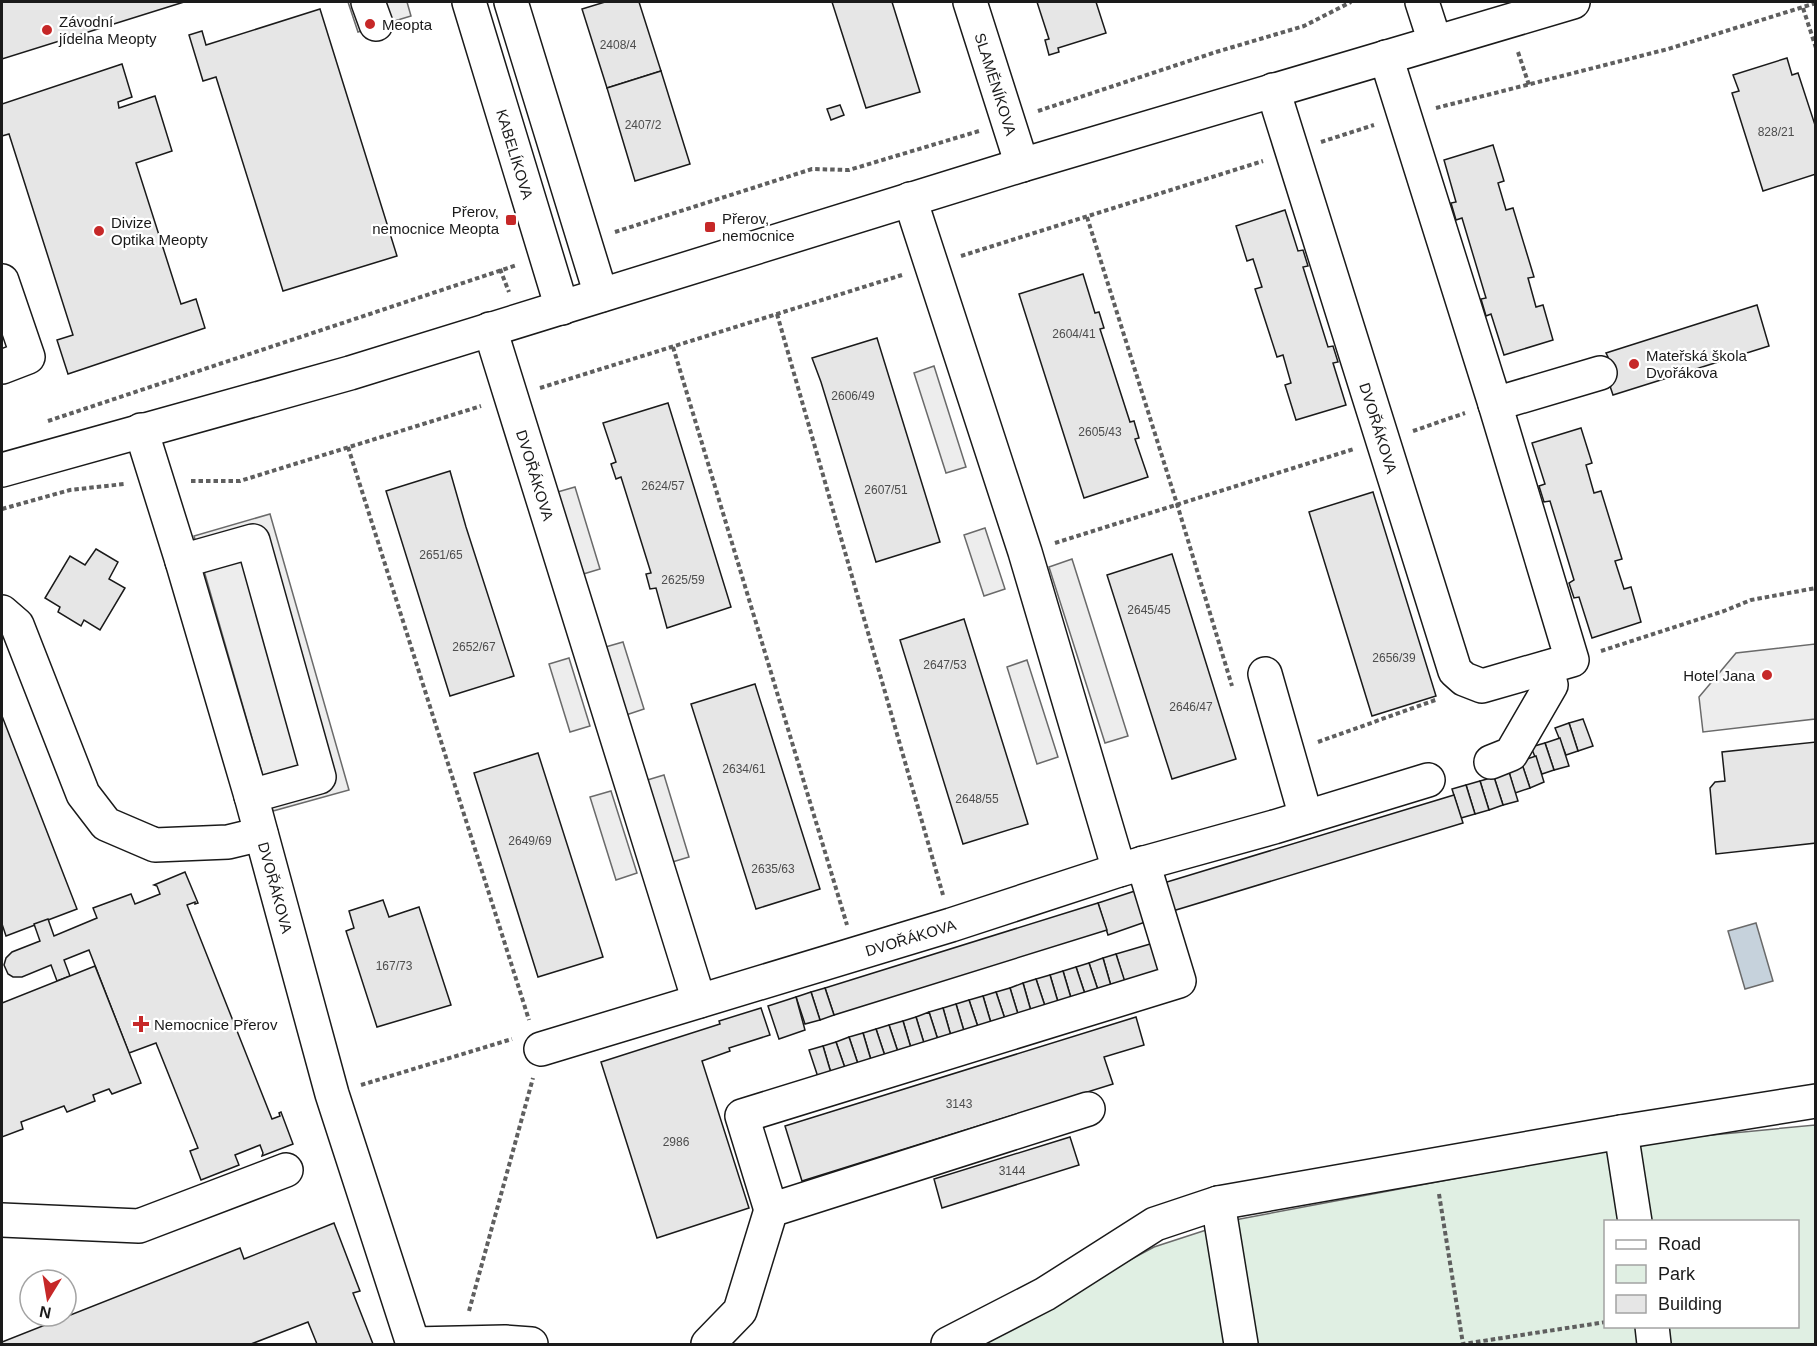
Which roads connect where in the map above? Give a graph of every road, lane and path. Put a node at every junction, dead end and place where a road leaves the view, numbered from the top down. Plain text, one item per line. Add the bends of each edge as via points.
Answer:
1 (469, 2) edge
2 (511, 2) edge
3 (970, 2) edge
4 (1351, 2) edge
5 (1422, 2) edge
6 (1573, 2) edge
7 (1803, 8) dead end
8 (1435, 42) junction
9 (1517, 47) dead end
10 (1815, 48) edge
11 (1386, 57) junction
12 (1529, 85) dead end
13 (1273, 90) junction
14 (1031, 114) dead end
15 (985, 128) dead end
16 (1022, 165) junction
17 (910, 199) junction
18 (1087, 216) dead end
19 (615, 232) dead end
20 (523, 262) dead end
21 (2, 281) edge
22 (601, 295) junction
23 (562, 308) junction
24 (777, 314) dead end
25 (490, 329) junction
26 (673, 347) dead end
27 (2, 368) edge
28 (1600, 373) dead end
29 (1494, 404) junction
30 (47, 421) dead end
31 (141, 430) junction
32 (1382, 441) junction
33 (348, 447) dead end
34 (2, 470) edge
35 (1178, 504) junction
36 (1025, 552) junction
37 (182, 561) junction
38 (1815, 588) edge
39 (2, 612) edge
40 (1559, 664) junction
41 (1265, 674) dead end
42 (1464, 679) junction
43 (1234, 693) dead end
44 (1288, 753) junction
45 (1491, 762) dead end
46 (1428, 780) dead end
47 (251, 796) junction
48 (1306, 817) junction
49 (261, 834) junction
50 (1131, 867) junction
51 (951, 925) junction
52 (856, 954) junction
53 (699, 1001) junction
54 (537, 1041) junction
55 (363, 1084) dead end
56 (1815, 1101) edge
57 (1088, 1109) dead end
58 (1621, 1132) junction
59 (1435, 1165) junction
60 (286, 1170) dead end
61 (1218, 1203) junction
62 (771, 1210) junction
63 (2, 1220) edge
64 (1635, 1220) edge
65 (1604, 1322) edge
66 (1652, 1328) edge
67 (460, 1343) edge
68 (413, 1344) edge
69 (531, 1344) edge
70 (708, 1344) edge
71 (948, 1344) edge
72 (1241, 1344) edge
73 (1654, 1344) edge

1 - 23 street, KABELÍKOVA
2 - 22 street
3 - 16 street, SLAMĚNÍKOVA
4 - 14 path via 1305,26
5 - 8 street
6 - 8 street
7 - 10 path
8 - 11 street
9 - 12 path
11 - 13 street
11 - 29 street
13 - 16 street
13 - 32 street, DVOŘÁKOVA
15 - 19 path via 849,170 812,169
16 - 17 street
17 - 22 street
17 - 36 street
18 - 35 path
20 - 30 path
21 - 27 street via 28,357
22 - 23 street
23 - 25 street
24 - 51 path
25 - 31 street via 350,373
25 - 53 street, DVOŘÁKOVA
26 - 52 path
28 - 29 street
29 - 32 path
29 - 40 street
31 - 34 street
31 - 37 street, DVOŘÁKOVA
32 - 35 path
32 - 42 street, DVOŘÁKOVA via 1455,671
33 - 54 path
35 - 36 path
35 - 43 path
36 - 50 street
37 - 47 street, DVOŘÁKOVA
37 - 47 street via 253,541 320,777
38 - 40 path via 1750,600
39 - 49 street via 16,625 82,794 106,824 155,845 228,843
40 - 42 street via 1482,686
40 - 45 street via 1551,685 1510,754
41 - 44 street
42 - 44 path via 1448,696
44 - 48 street
46 - 48 street, DVOŘÁKOVA
47 - 49 street, DVOŘÁKOVA
48 - 50 street, DVOŘÁKOVA
49 - 68 street, DVOŘÁKOVA via 332,1094
50 - 51 street, DVOŘÁKOVA
50 - 62 street via 1179,981 742,1116
51 - 52 street, DVOŘÁKOVA
52 - 53 street, DVOŘÁKOVA
53 - 54 street, DVOŘÁKOVA
54 - 55 path
54 - 67 path
56 - 58 street
57 - 62 street
58 - 59 street
58 - 64 street
59 - 61 street
59 - 65 path via 1463,1344
60 - 63 street via 139,1226
61 - 71 street via 1155,1224 1045,1294
61 - 72 street
62 - 70 street via 740,1311
66 - 73 street
67 - 68 street
67 - 69 street

